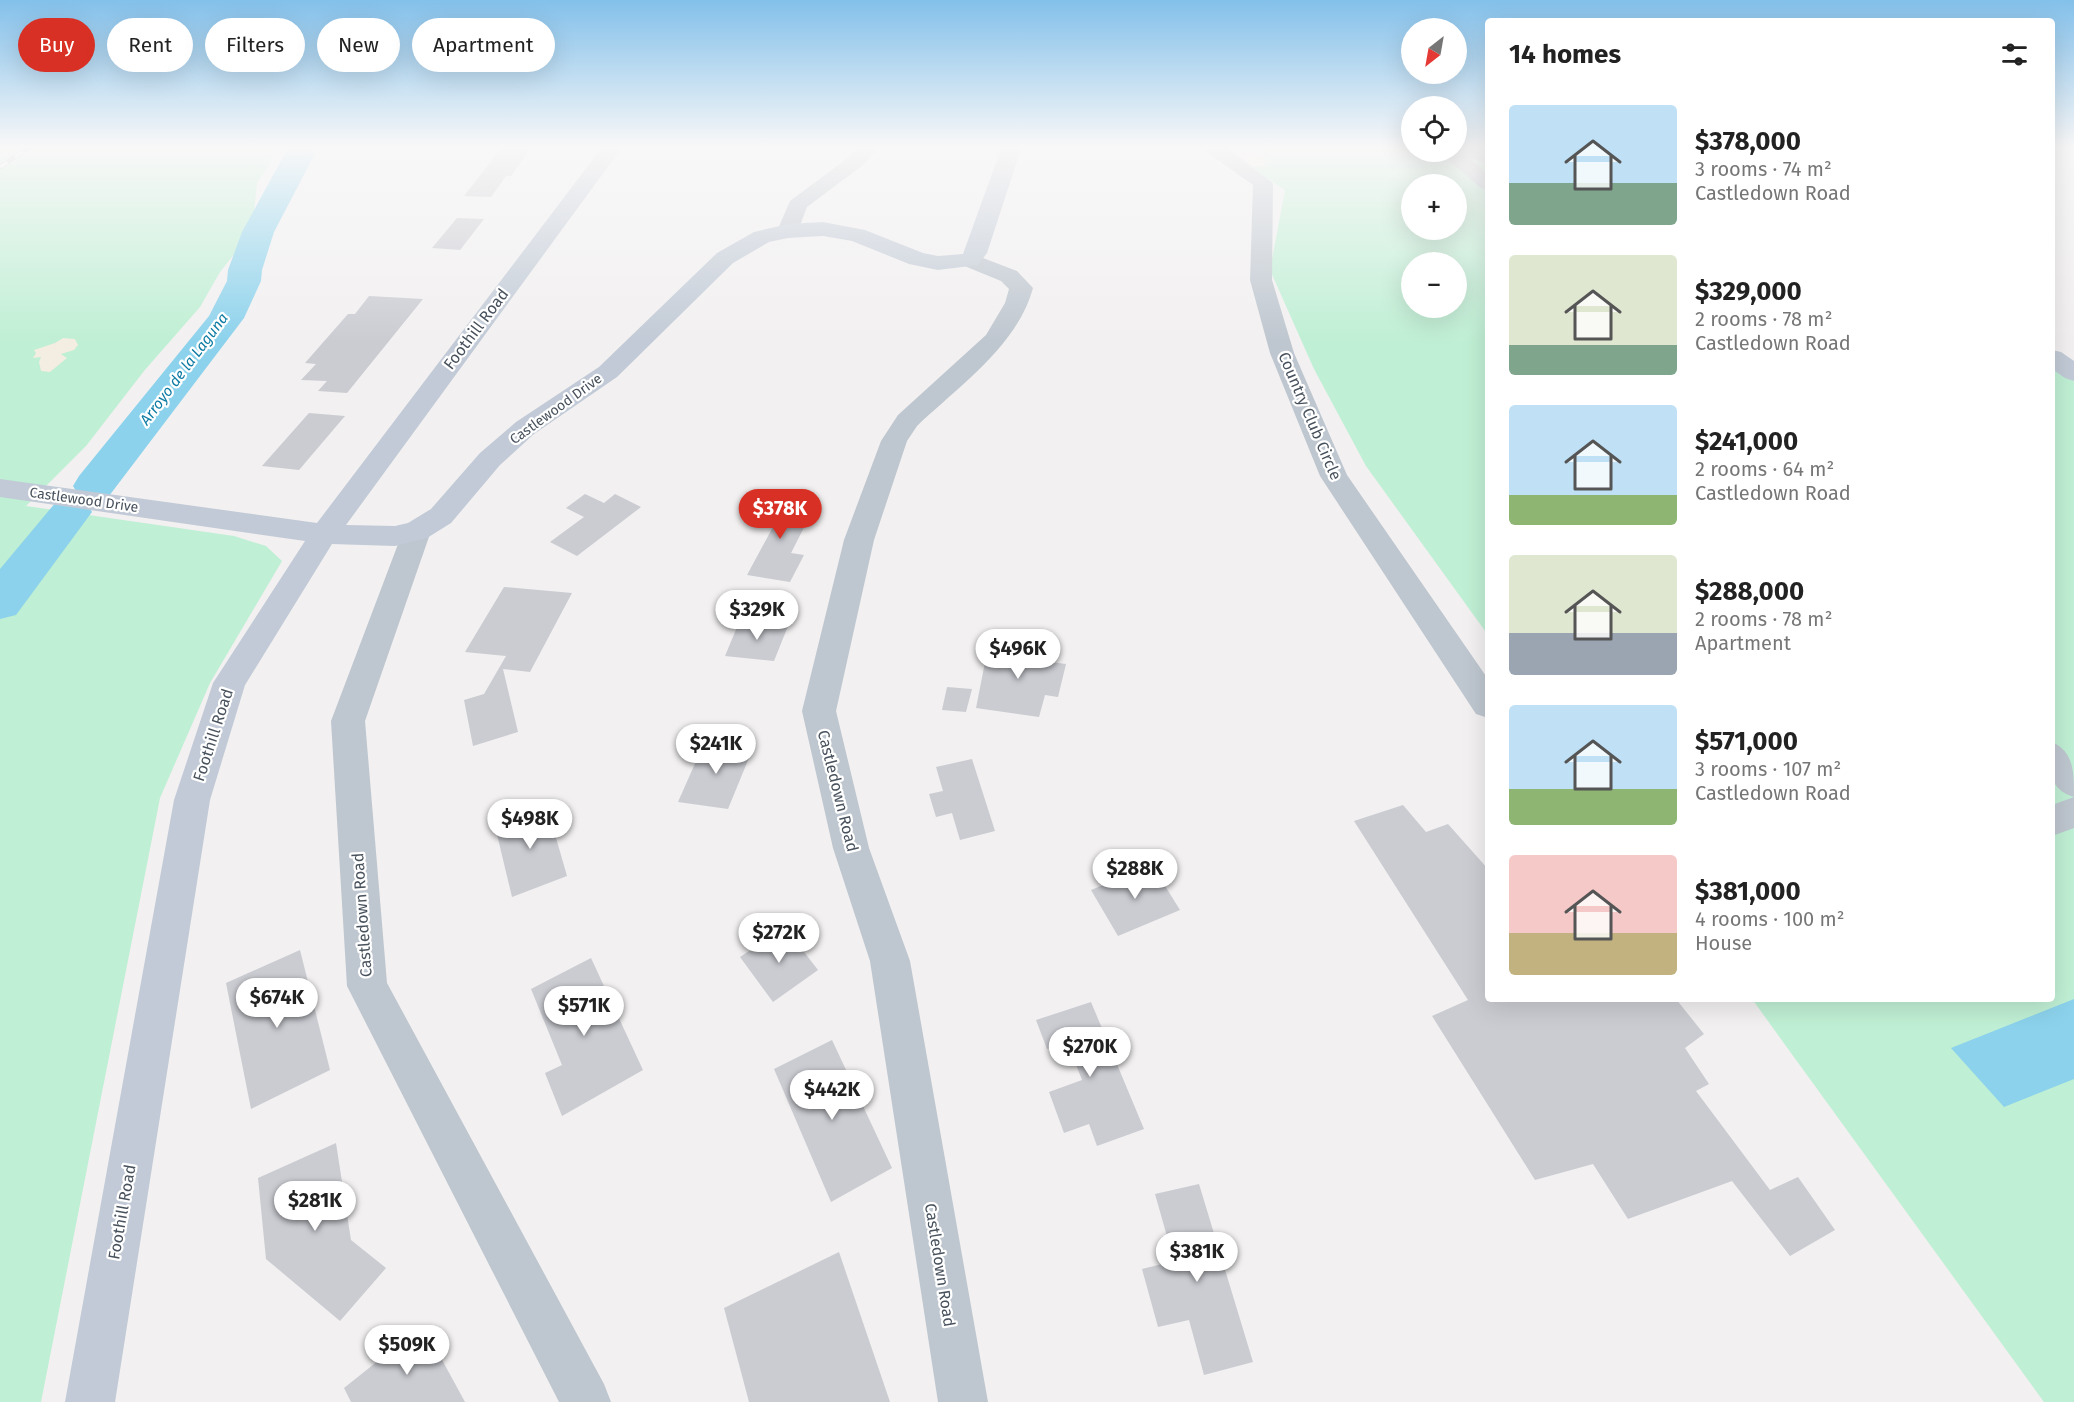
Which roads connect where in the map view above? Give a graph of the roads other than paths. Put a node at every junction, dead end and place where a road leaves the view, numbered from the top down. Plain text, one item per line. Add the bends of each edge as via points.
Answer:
1 (564, 211) edge
2 (795, 211) edge
3 (990, 211) edge
4 (1262, 211) edge
5 (788, 231) junction
6 (970, 260) junction
7 (2055, 359) edge
8 (2074, 373) edge
9 (5, 489) edge
10 (417, 531) junction
11 (324, 534) junction
12 (1485, 701) edge
13 (2055, 760) edge
14 (2074, 783) edge
15 (2074, 812) edge
16 (2055, 820) edge
17 (90, 1402) edge
18 (586, 1402) edge
19 (963, 1402) edge

1 - 11 street, Foothill Road
2 - 5 street
3 - 6 street
4 - 12 street, Country Club Circle via 1261,280 1282,352 1334,476
5 - 6 street, Castlewood Drive via 840,231 917,259 938,263
5 - 10 street, Castlewood Drive via 762,237 725,258 608,372 525,428 490,459 441,516
6 - 19 street, Castledown Road via 1009,276 1021,288 1017,303 995,339 907,421 894,441 859,540 819,711 850,848 890,961
7 - 8 street
9 - 11 street, Castlewood Drive
10 - 11 street, Castlewood Drive via 395,536
10 - 18 street, Castledown Road via 348,721 367,986
11 - 17 street, Foothill Road via 229,683 192,800
13 - 14 street
15 - 16 street

